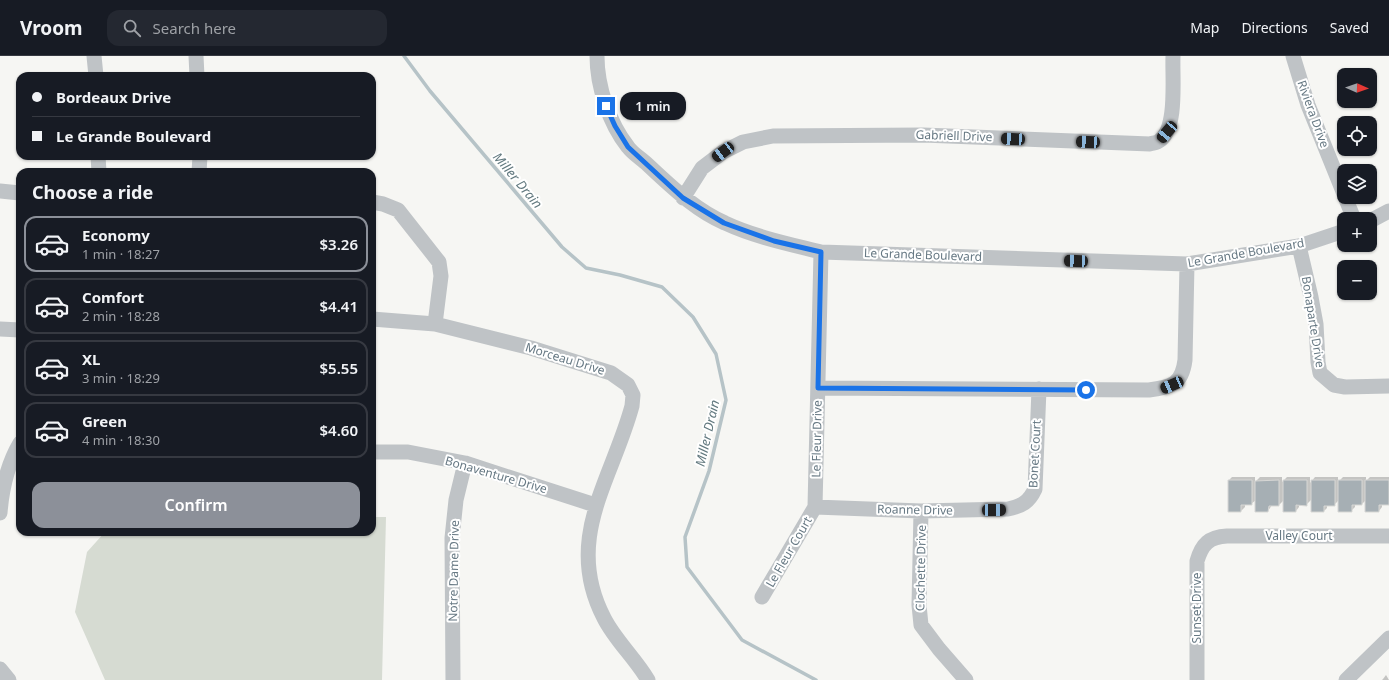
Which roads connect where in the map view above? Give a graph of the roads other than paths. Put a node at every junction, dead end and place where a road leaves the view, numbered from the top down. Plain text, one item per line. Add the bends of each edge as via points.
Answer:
1 (94, 56) edge
2 (196, 56) edge
3 (206, 56) edge
4 (597, 56) edge
5 (1173, 56) edge
6 (1293, 56) edge
7 (96, 72) edge
8 (197, 72) edge
9 (1337, 177) edge
10 (0, 191) edge
11 (16, 193) edge
12 (683, 198) junction
13 (376, 203) edge
14 (1389, 211) edge
15 (1377, 217) edge
16 (1337, 233) edge
17 (1299, 246) junction
18 (821, 252) junction
19 (1187, 264) junction
20 (376, 319) edge
21 (435, 324) junction
22 (0, 329) edge
23 (16, 330) edge
24 (1389, 386) edge
25 (818, 388) junction
26 (1039, 389) junction
27 (16, 450) edge
28 (376, 452) edge
29 (465, 463) junction
30 (1, 488) edge
31 (595, 505) junction
32 (815, 507) junction
33 (1014, 508) joint
34 (921, 511) junction
35 (0, 513) edge
36 (1389, 536) edge
37 (1210, 540) joint
38 (762, 597) dead end
39 (1389, 638) edge
40 (0, 669) edge
41 (9, 680) edge
42 (453, 680) edge
43 (648, 680) edge
44 (966, 680) edge
45 (1198, 680) edge
46 (1346, 680) edge

1 - 7 street
2 - 3 street
2 - 8 street
4 - 12 street, Le Grande Boulevard via 601,86 615,126 628,147
5 - 12 street, Gabriell Drive via 1172,120 1167,132 1159,141 1150,144 923,135 773,136 743,142 723,152 702,168
6 - 9 street, Riviera Drive via 1308,105
10 - 11 street
12 - 18 street, Le Grande Boulevard via 724,223 774,241
13 - 21 street via 398,210 439,262
14 - 15 street
16 - 17 street, Le Grande Boulevard
17 - 19 street, Le Grande Boulevard
17 - 24 street, Bonaparte Drive via 1312,297 1320,373 1334,385
18 - 19 street, Le Grande Boulevard
18 - 25 street, Le Fleur Drive
19 - 26 street via 1185,360 1183,374 1172,385 1149,390
20 - 21 street, Morceau Drive
21 - 31 street, Morceau Drive via 531,348 611,373 628,385 633,395 628,421
22 - 23 street
25 - 26 street
25 - 32 street, Le Fleur Drive
26 - 33 street, Bonet Court via 1035,489 1030,500
27 - 30 street
28 - 29 street, Bonaventure Drive via 408,452
29 - 31 street, Bonaventure Drive
29 - 42 street, Notre Dame Drive via 456,500 452,538
30 - 35 street
31 - 43 street, Morceau Drive via 588,535 588,562 594,591 604,618
32 - 34 street, Roanne Drive
32 - 38 street, Le Fleur Court
33 - 34 street, Roanne Drive
34 - 44 street, Clochette Drive via 921,625
36 - 37 street, Valley Court via 1227,536
37 - 45 street, Sunset Drive via 1204,544 1197,561
39 - 46 street
40 - 41 street

